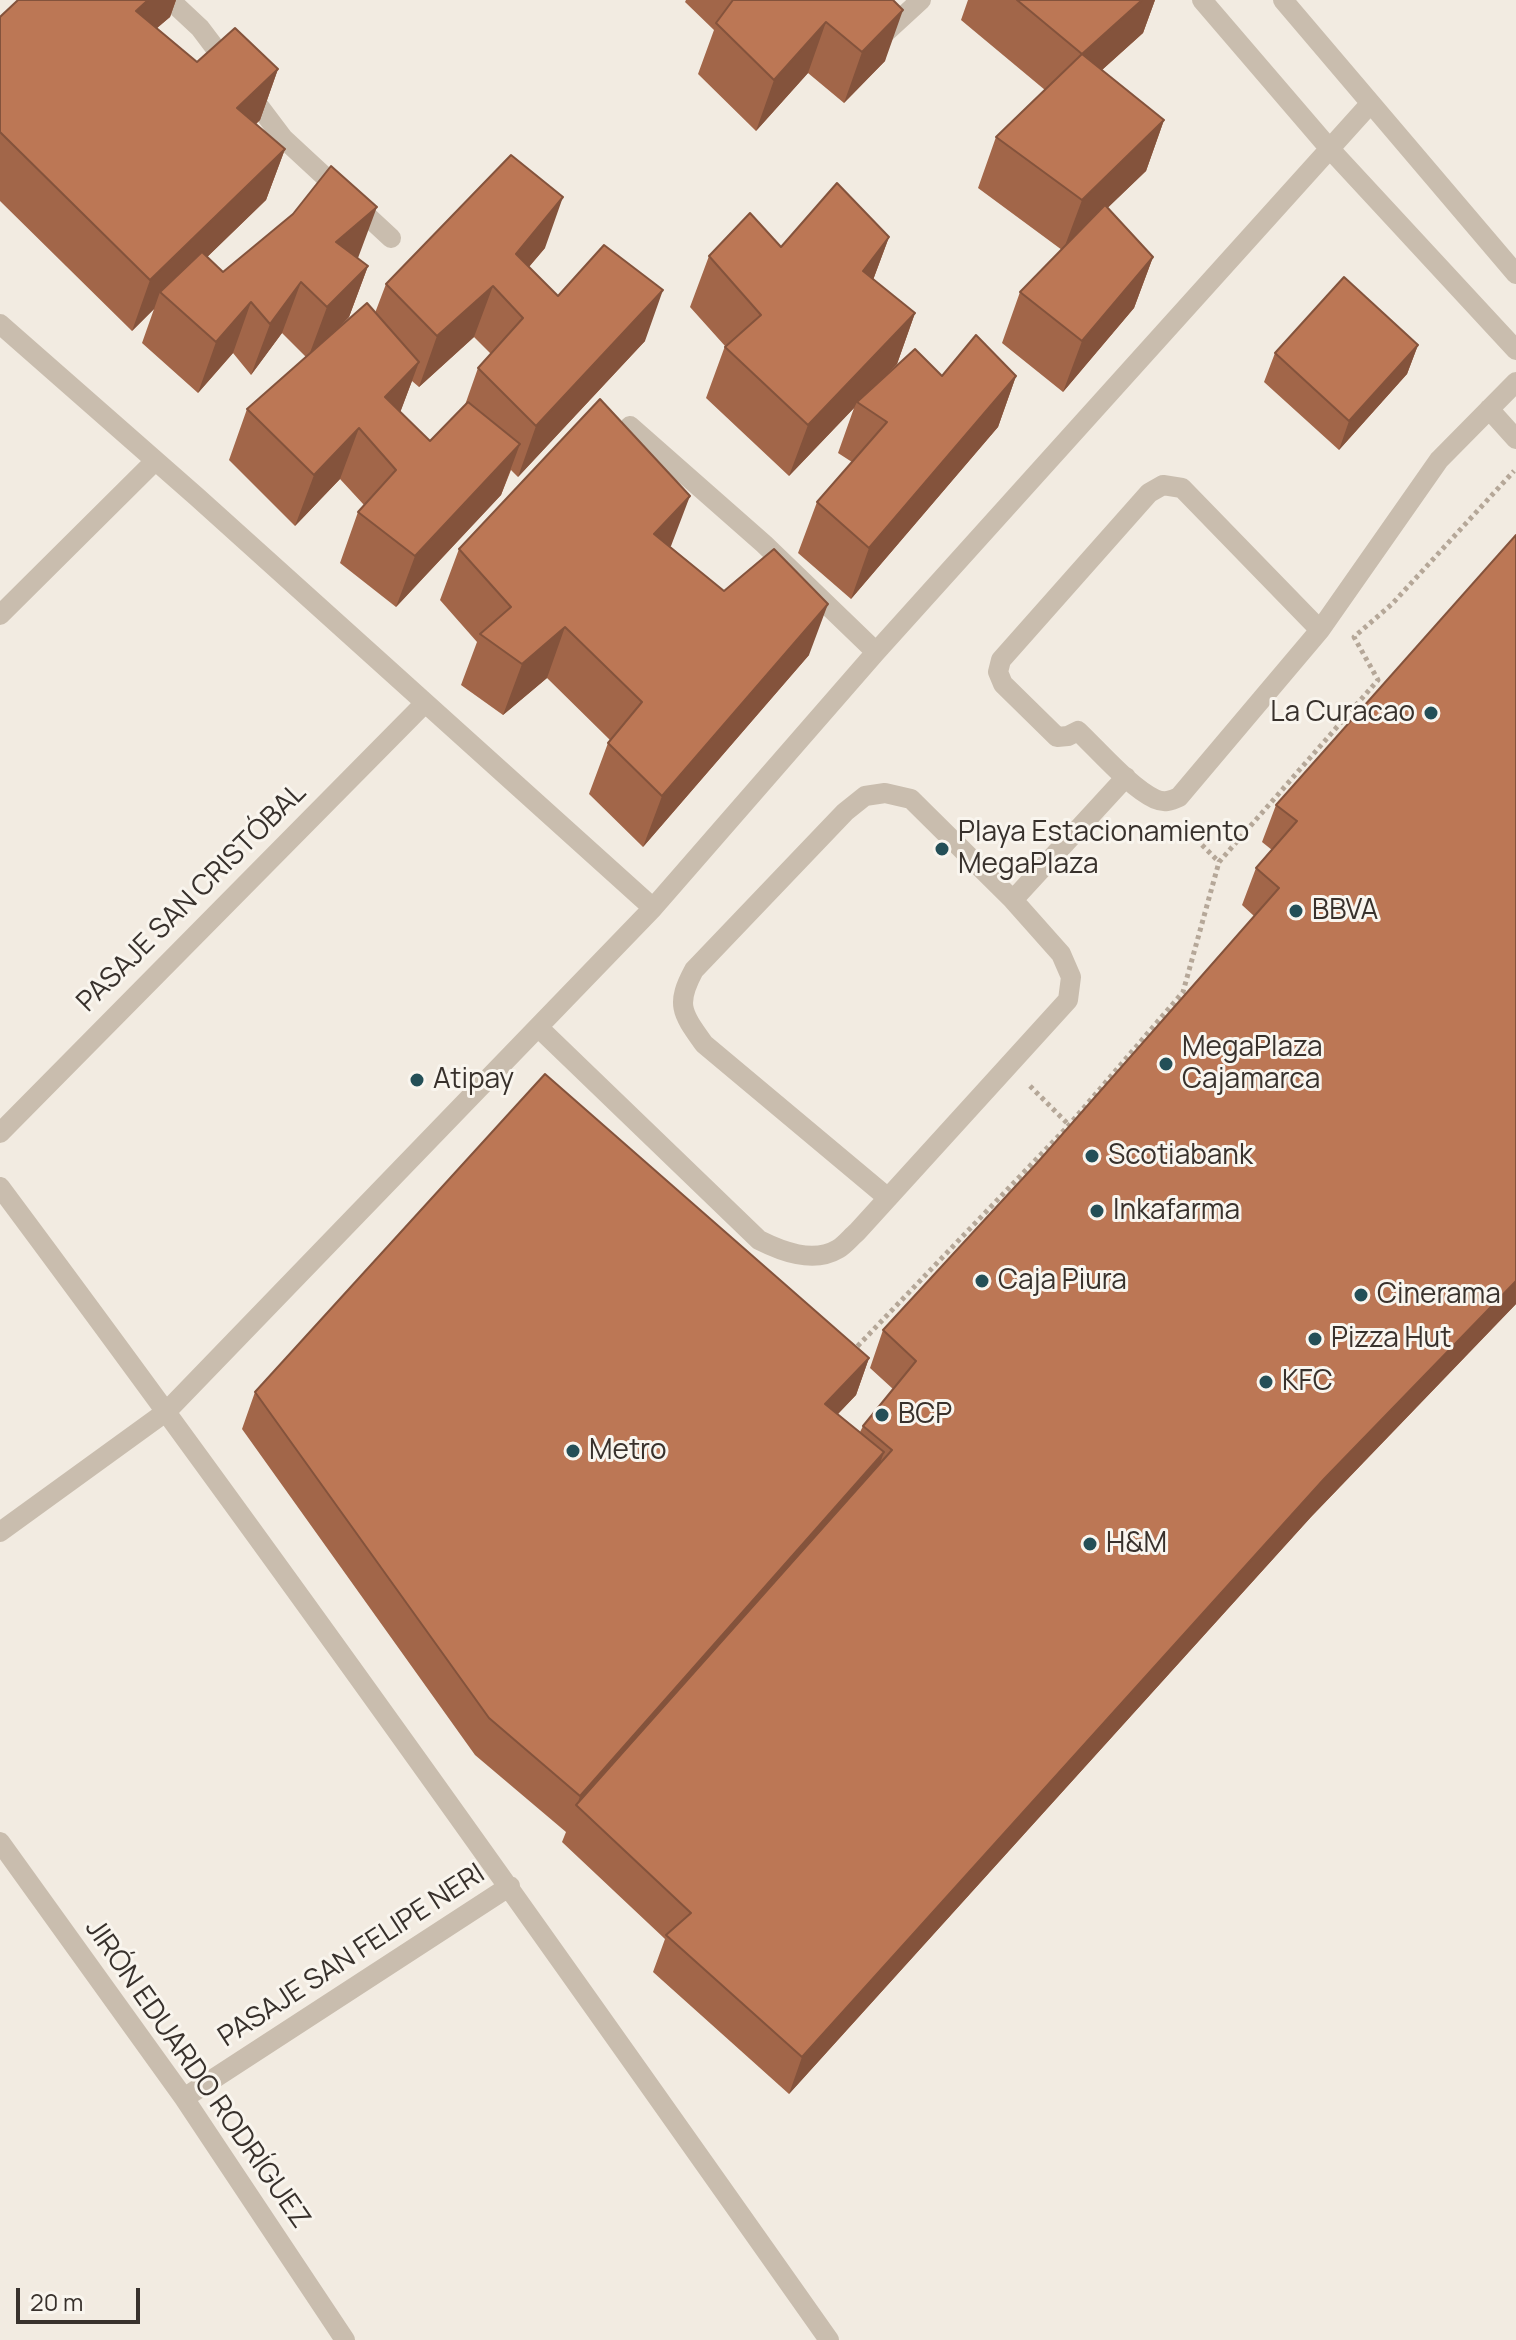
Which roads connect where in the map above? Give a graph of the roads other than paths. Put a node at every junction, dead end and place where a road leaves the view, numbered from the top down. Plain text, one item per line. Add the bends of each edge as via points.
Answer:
1 (170, 0) edge
2 (921, 0) edge
3 (1202, 0) edge
4 (1283, 0) edge
5 (884, 34) edge
6 (1370, 104) junction
7 (1329, 148) junction
8 (391, 238) dead end
9 (1516, 274) edge
10 (0, 324) edge
11 (1516, 350) edge
12 (1516, 382) edge
13 (1489, 409) junction
14 (630, 426) edge
15 (1516, 439) edge
16 (155, 461) junction
17 (0, 615) edge
18 (1320, 630) junction
19 (876, 652) junction
20 (425, 703) junction
21 (1126, 777) junction
22 (1013, 900) junction
23 (653, 908) junction
24 (538, 1027) junction
25 (0, 1133) edge
26 (0, 1187) edge
27 (888, 1198) junction
28 (167, 1411) junction
29 (0, 1532) edge
30 (0, 1842) edge
31 (510, 1886) junction
32 (184, 2098) junction
33 (345, 2340) edge
34 (829, 2340) edge

1 - 8 street via 200,28 283,138
2 - 5 street
3 - 7 street
4 - 6 street
6 - 7 street
6 - 9 street
7 - 11 street
7 - 19 street
10 - 16 street
12 - 13 street
13 - 15 street
13 - 18 street via 1439,460
14 - 19 street
16 - 17 street
16 - 20 street
18 - 21 street via 1179,797 1168,802 1155,799
18 - 21 street via 1182,488 1163,485 1149,493 1001,660 998,672 1003,684 1057,737 1078,731
19 - 23 street
20 - 23 street
20 - 25 street, PASAJE SAN CRISTÓBAL
21 - 22 street
22 - 27 street via 1061,954 1071,977 1068,1000
22 - 27 street via 911,799 885,793 865,796 694,970 682,992 685,1017 704,1044
23 - 24 street
24 - 27 street via 759,1240 783,1252 836,1250
24 - 28 street
26 - 28 street
28 - 29 street
28 - 31 street
30 - 32 street, JIRÓN EDUARDO RODRÍGUEZ
31 - 32 street, PASAJE SAN FELIPE NERI
31 - 34 street
32 - 33 street, JIRÓN EDUARDO RODRÍGUEZ

